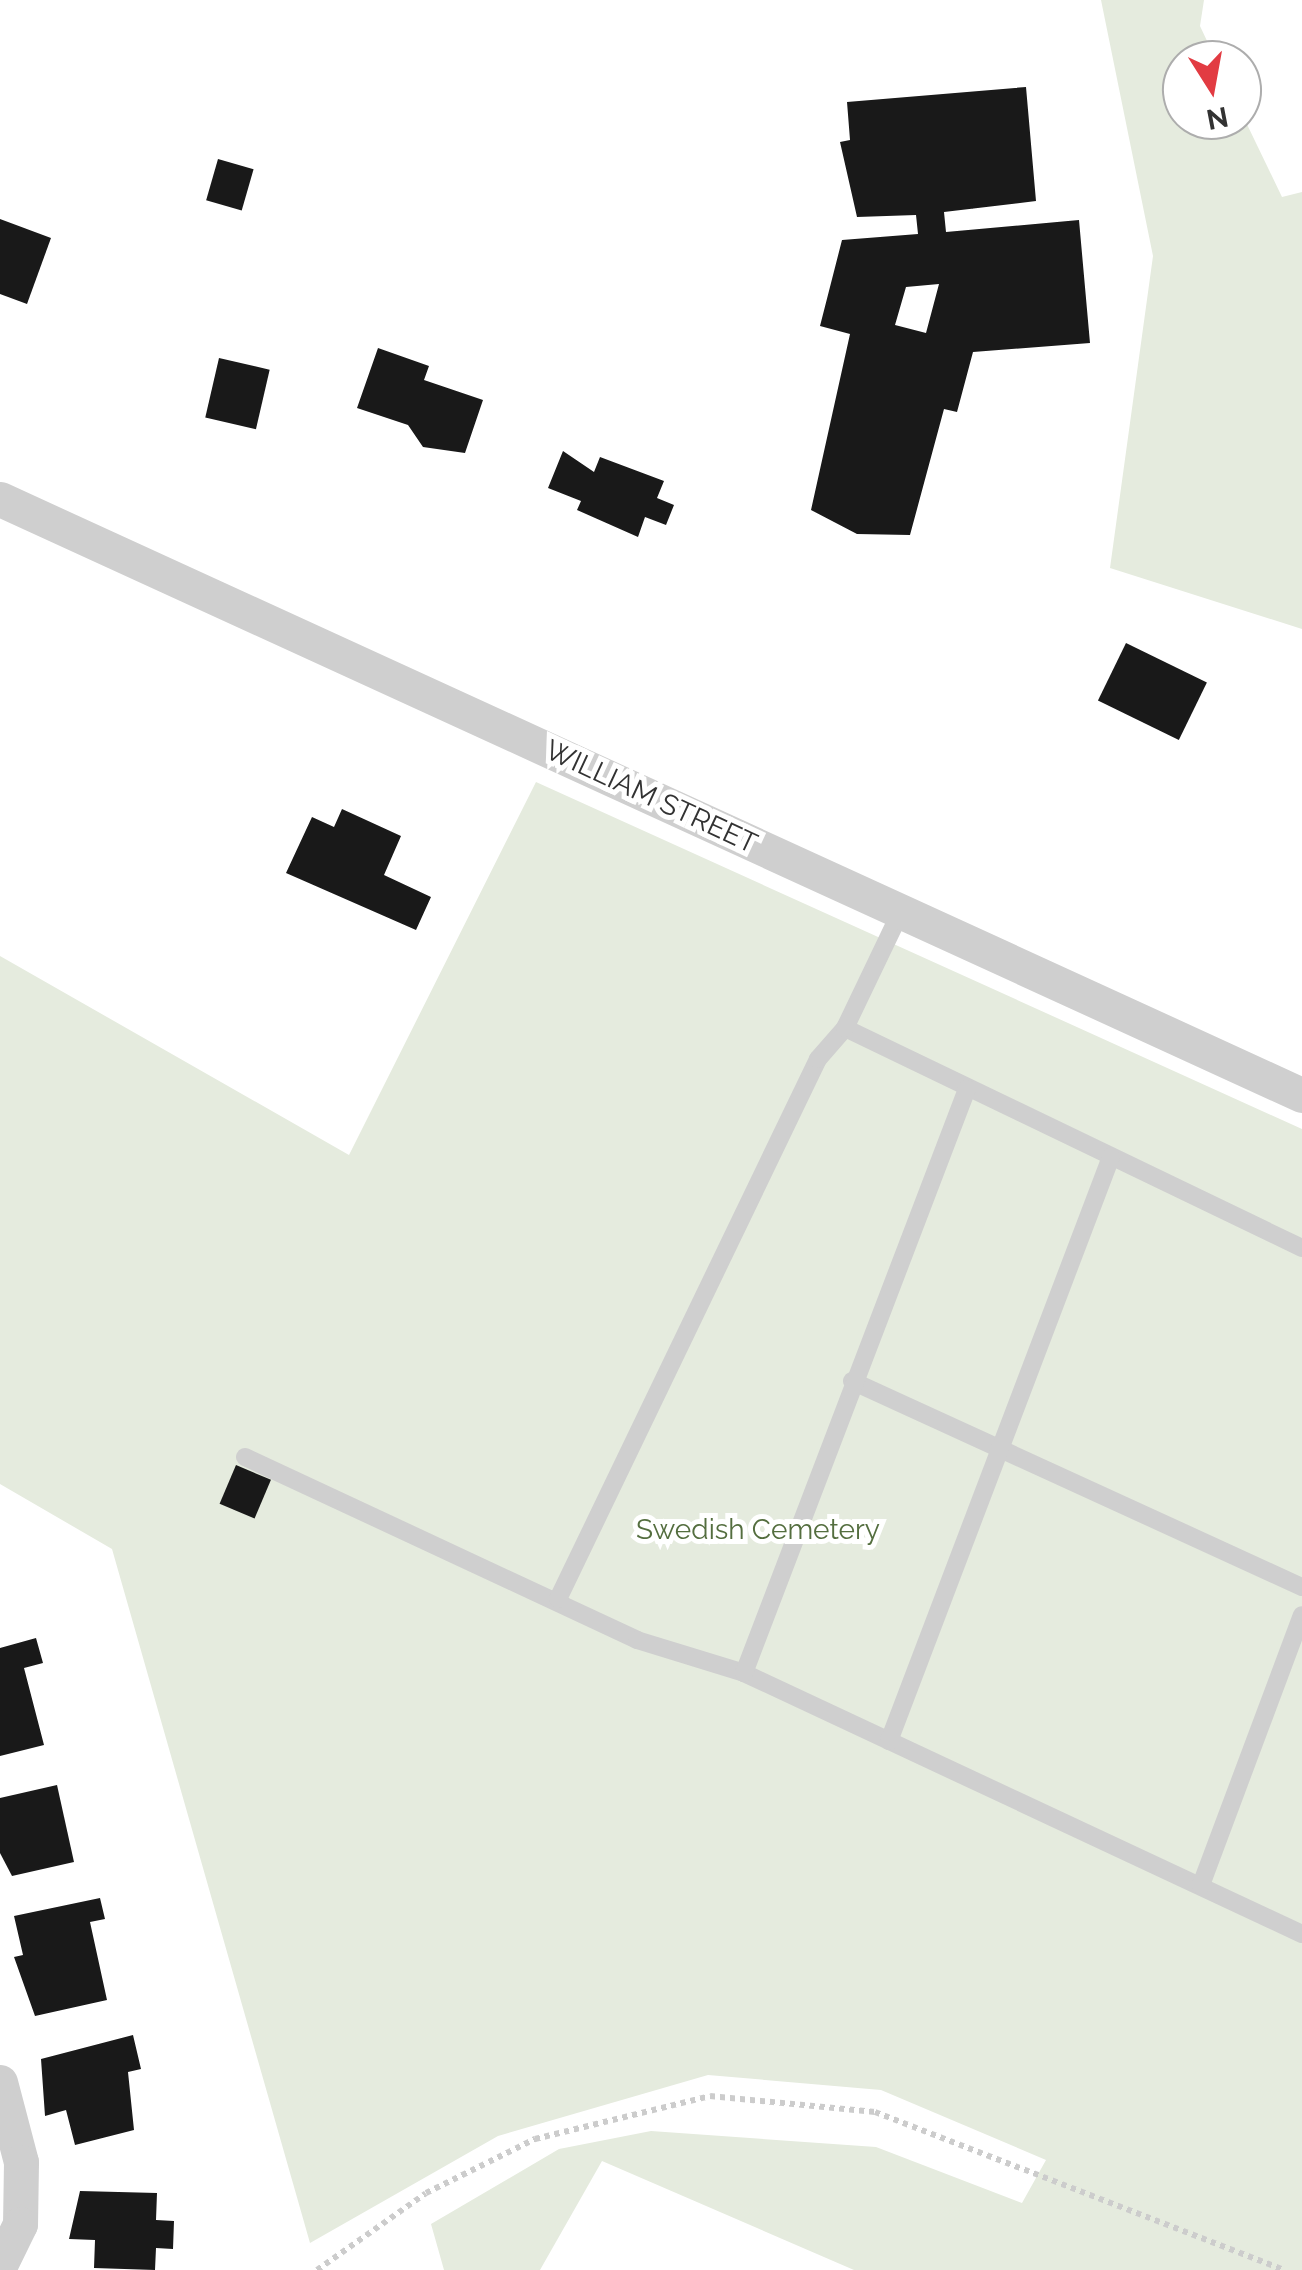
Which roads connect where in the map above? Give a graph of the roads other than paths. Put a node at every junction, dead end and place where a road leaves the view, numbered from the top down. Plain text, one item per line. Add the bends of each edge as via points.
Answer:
1 (0, 499) edge
2 (900, 911) junction
3 (845, 1028) junction
4 (967, 1090) junction
5 (1302, 1095) edge
6 (1111, 1157) junction
7 (1302, 1248) edge
8 (852, 1381) junction
9 (1001, 1448) junction
10 (245, 1457) dead end
11 (1302, 1587) edge
12 (558, 1599) junction
13 (1302, 1614) edge
14 (744, 1673) junction
15 (889, 1741) junction
16 (1200, 1884) junction
17 (1302, 1934) edge
18 (0, 2082) edge
19 (0, 2266) edge

1 - 2 street, WILLIAM STREET
2 - 3 lane
2 - 5 street, WILLIAM STREET
3 - 4 lane
3 - 12 lane via 818,1059
4 - 6 lane
4 - 8 lane
6 - 7 lane
6 - 9 lane
8 - 9 lane
8 - 14 lane
9 - 11 lane
9 - 15 lane
10 - 12 lane
12 - 14 lane via 710,1670
13 - 16 lane
14 - 15 lane
15 - 16 lane
16 - 17 lane
18 - 19 street via 21,2162 20,2224

